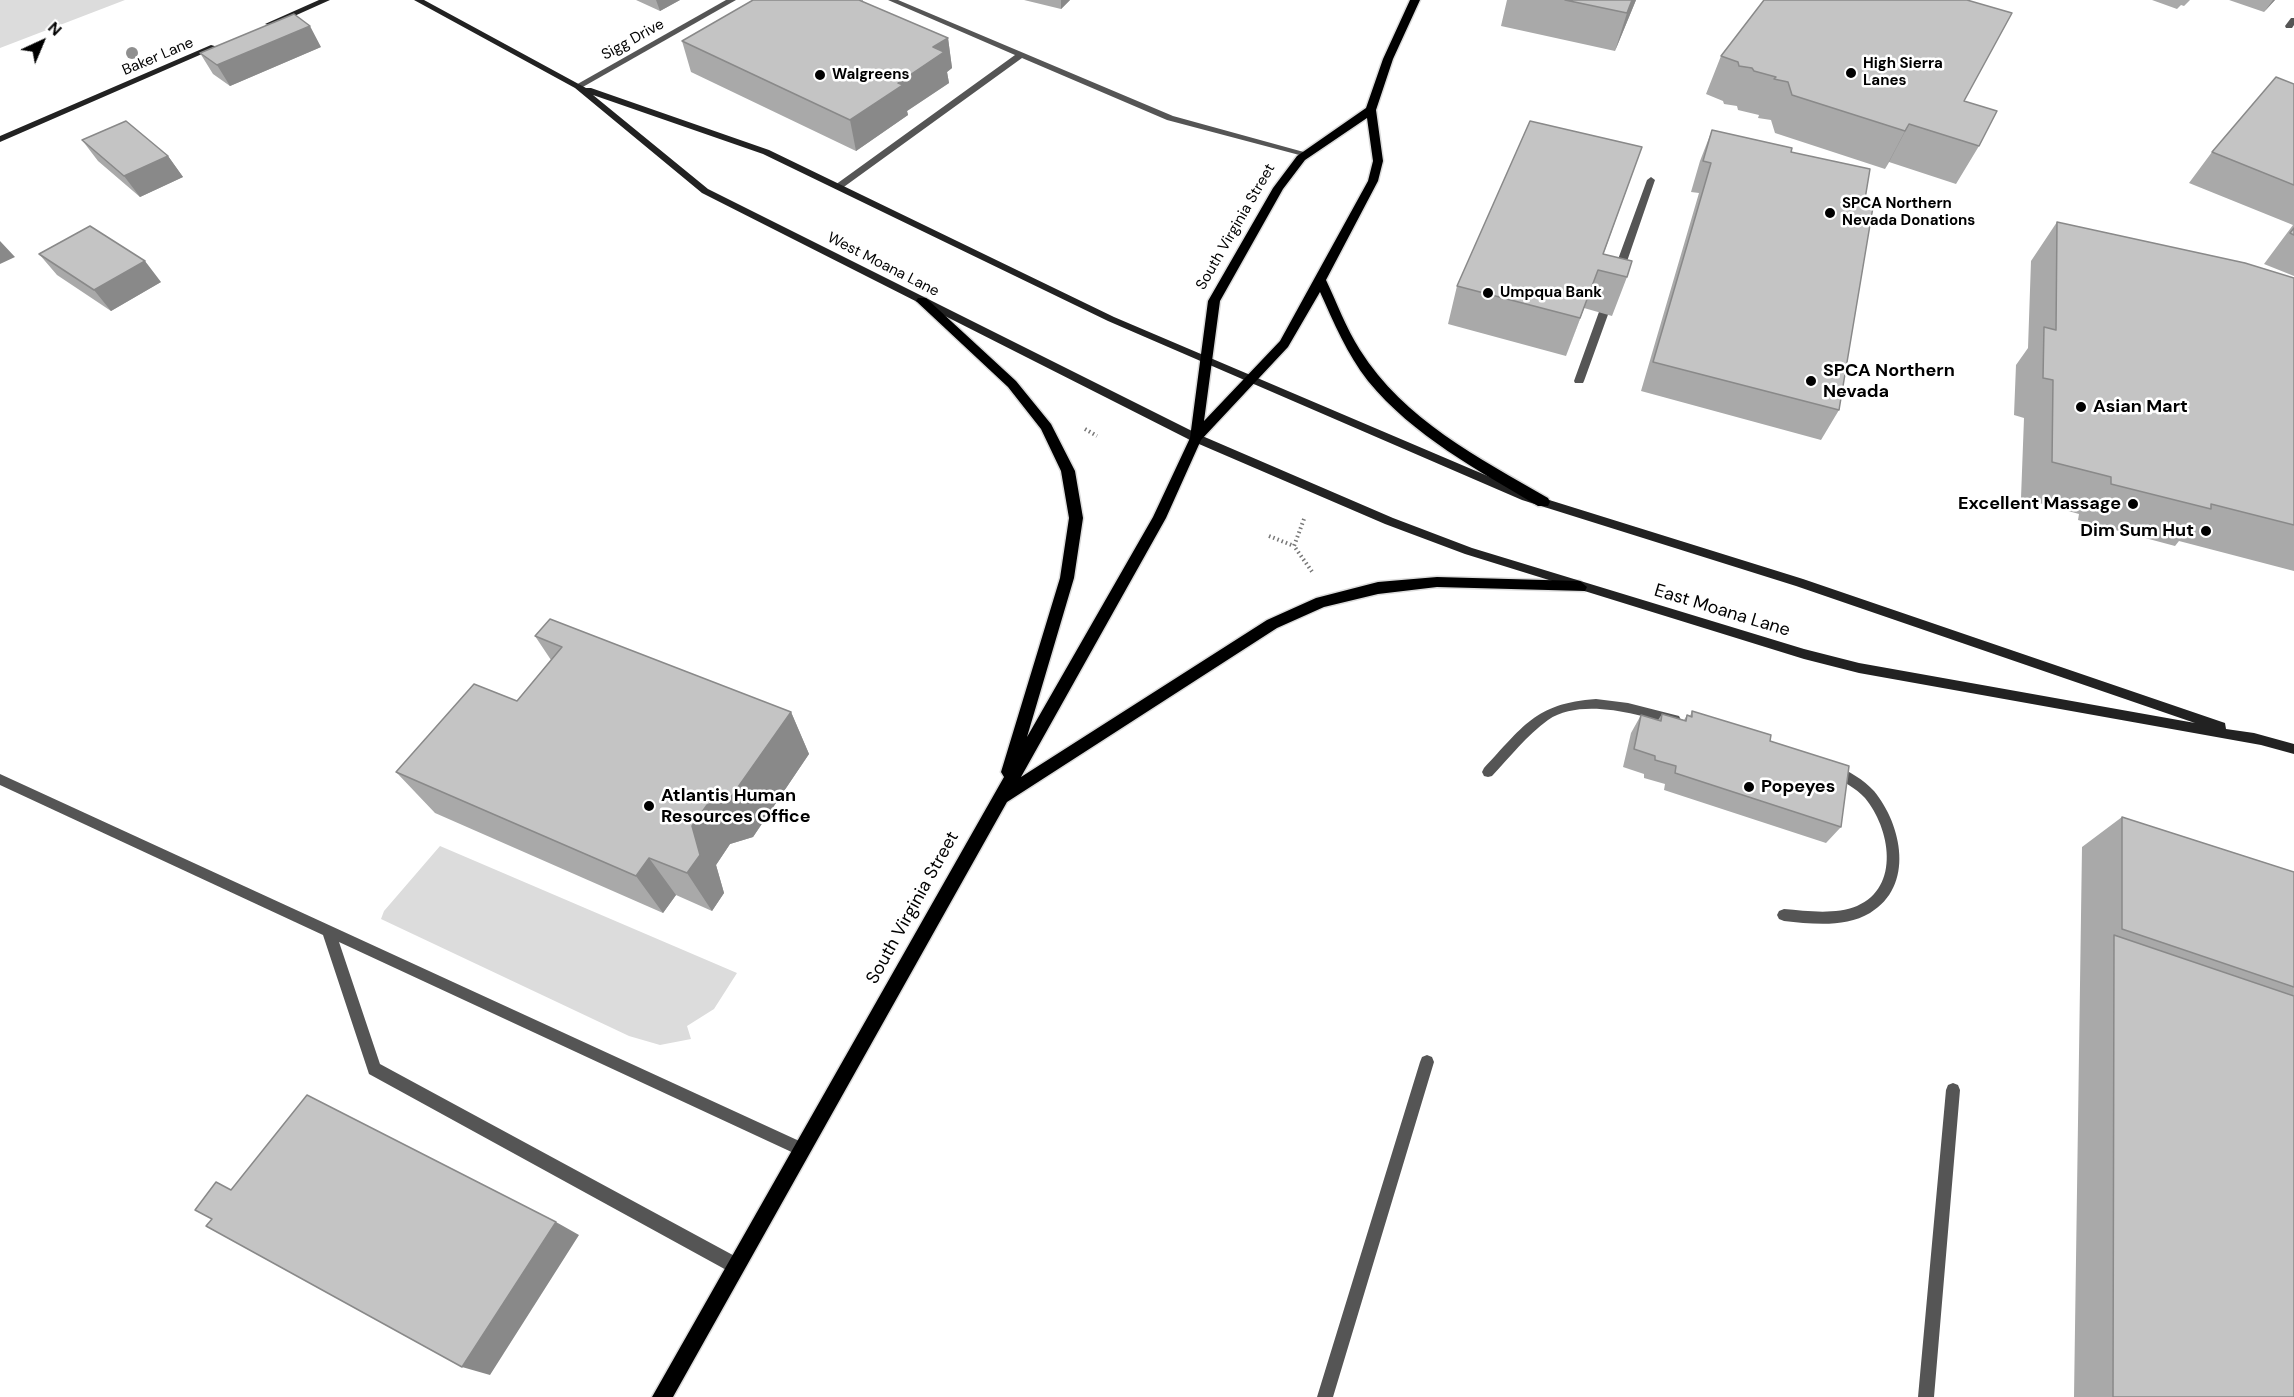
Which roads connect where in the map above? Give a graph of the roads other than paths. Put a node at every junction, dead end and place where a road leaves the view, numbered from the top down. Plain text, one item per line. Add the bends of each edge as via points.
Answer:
1 (326, 0) edge
2 (418, 0) edge
3 (732, 0) edge
4 (892, 0) edge
5 (1415, 0) edge
6 (261, 28) edge
7 (218, 46) edge
8 (1022, 54) junction
9 (578, 86) junction
10 (1371, 110) junction
11 (1, 137) edge
12 (1307, 154) junction
13 (1651, 180) dead end
14 (838, 187) junction
15 (1320, 280) junction
16 (1615, 281) edge
17 (1611, 292) edge
18 (922, 301) junction
19 (1205, 360) junction
20 (1231, 371) joint
21 (1250, 380) junction
22 (1579, 381) dead end
23 (1196, 438) junction
24 (1543, 502) junction
25 (1580, 587) junction
26 (1683, 723) edge
27 (2260, 740) junction
28 (2294, 749) edge
29 (1825, 765) edge
30 (1488, 772) dead end
31 (0, 779) edge
32 (1001, 798) junction
33 (1784, 915) dead end
34 (328, 930) junction
35 (1427, 1062) dead end
36 (1953, 1090) dead end
37 (803, 1150) junction
38 (736, 1266) junction
39 (662, 1397) edge
40 (1325, 1397) edge
41 (1926, 1397) edge

1 - 6 main road
2 - 9 main road, West Moana Lane
3 - 9 street, Sigg Drive
4 - 8 street
5 - 10 main road, South Virginia Street via 1388,59
7 - 11 main road, Baker Lane
8 - 12 street via 1170,118
8 - 14 street
9 - 14 main road, West Moana Lane via 736,140
9 - 18 main road, West Moana Lane via 705,191
10 - 12 main road, South Virginia Street
10 - 15 main road, South Virginia Street via 1378,161 1373,181
12 - 19 main road, South Virginia Street via 1278,188 1214,302
13 - 16 street
14 - 19 main road, West Moana Lane via 1104,316
15 - 21 main road, South Virginia Street via 1284,344
15 - 24 main road via 1354,351 1408,417
17 - 22 street
18 - 23 main road, West Moana Lane
18 - 32 main road via 1012,384 1046,427 1068,471 1075,509 1067,578
19 - 20 main road, West Moana Lane
19 - 23 main road, South Virginia Street
20 - 21 main road, East Moana Lane
21 - 23 main road, South Virginia Street
21 - 24 main road, East Moana Lane
23 - 25 main road, East Moana Lane via 1389,521
23 - 32 main road, South Virginia Street via 1159,518
24 - 27 main road, East Moana Lane via 1799,582
25 - 27 main road, East Moana Lane via 1859,668
25 - 32 main road via 1437,582 1378,588 1321,602 1272,624
26 - 30 street via 1628,706 1584,705 1547,714
27 - 28 main road, East Moana Lane
29 - 33 street via 1867,792 1884,813 1894,850 1891,882 1881,898 1864,910 1822,918
31 - 34 street
32 - 37 main road, South Virginia Street
34 - 37 street
34 - 38 street via 374,1069
35 - 40 street
36 - 41 street
37 - 38 main road, South Virginia Street
38 - 39 main road, South Virginia Street

